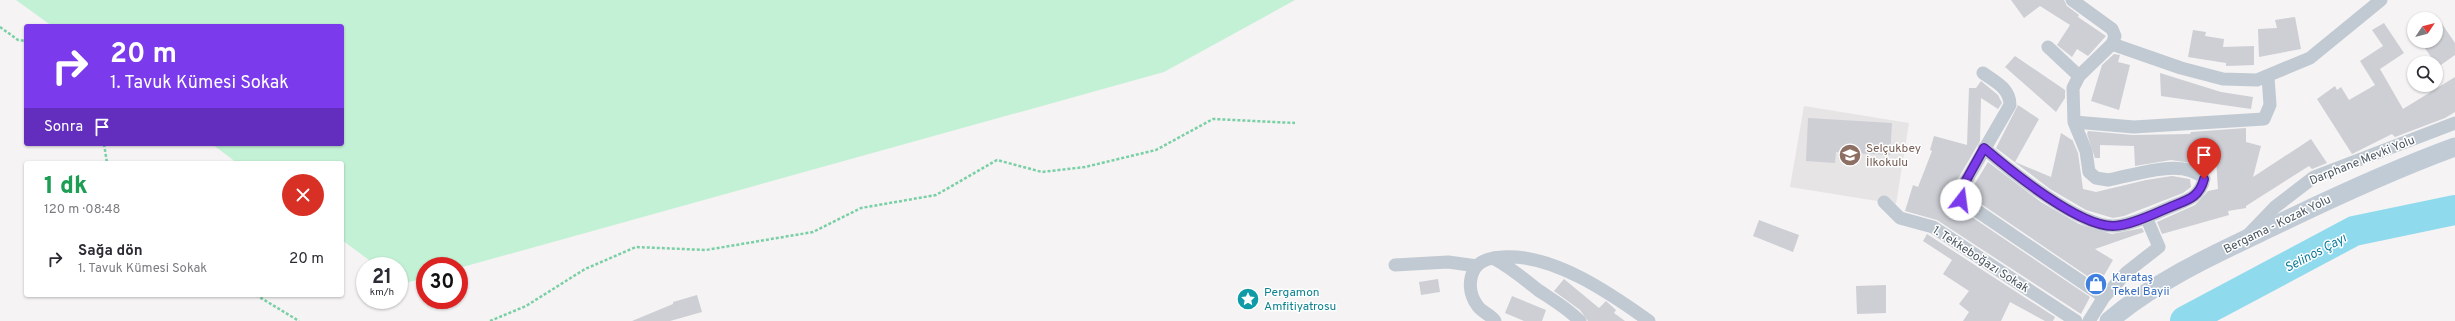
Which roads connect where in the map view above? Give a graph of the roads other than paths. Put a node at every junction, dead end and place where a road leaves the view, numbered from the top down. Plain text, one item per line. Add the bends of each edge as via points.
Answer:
1 (2072, 0) edge
2 (2381, 0) edge
3 (2112, 44) junction
4 (2048, 47) dead end
5 (1983, 73) dead end
6 (2079, 76) junction
7 (2268, 77) junction
8 (2074, 122) junction
9 (2455, 123) edge
10 (2455, 147) edge
11 (1984, 148) junction
12 (1884, 202) dead end
13 (2146, 217) junction
14 (2242, 241) junction
15 (1491, 257) junction
16 (1395, 266) dead end
17 (1477, 266) junction
18 (2104, 297) junction
19 (1495, 321) edge
20 (1580, 321) edge
21 (1649, 321) edge
22 (2076, 321) edge
23 (2089, 321) edge
24 (2109, 321) edge

1 - 3 street via 2112,29 2115,36
2 - 7 street via 2310,58
3 - 6 street
3 - 7 street via 2181,68 2224,79 2244,81
4 - 6 street
5 - 11 street via 2004,88 2010,97 2010,105
6 - 8 street via 2073,88
7 - 8 street via 2270,105 2264,119 2134,127
8 - 13 street via 2086,151 2089,172 2096,178 2108,180 2184,167 2198,172 2204,179 2201,190 2192,198
9 - 14 street, Darphane Mevki Yolu via 2314,177 2275,207
10 - 14 main road, Bergama - Kozak Yolu via 2334,196
11 - 13 street via 2016,176 2096,223 2114,226
11 - 18 street via 1959,193 1961,200
12 - 22 street, 1. Tekkeboğazı Sokak via 1900,218 1933,227
13 - 18 street via 2160,247 2127,272
14 - 24 main road, Bergama - Kozak Yolu via 2177,274 2127,306
15 - 17 street
15 - 20 street via 1510,266 1538,290 1568,309
15 - 21 street via 1519,255 1556,266 1591,284
16 - 17 street via 1448,262
17 - 19 street via 1470,288 1477,306
18 - 23 street

